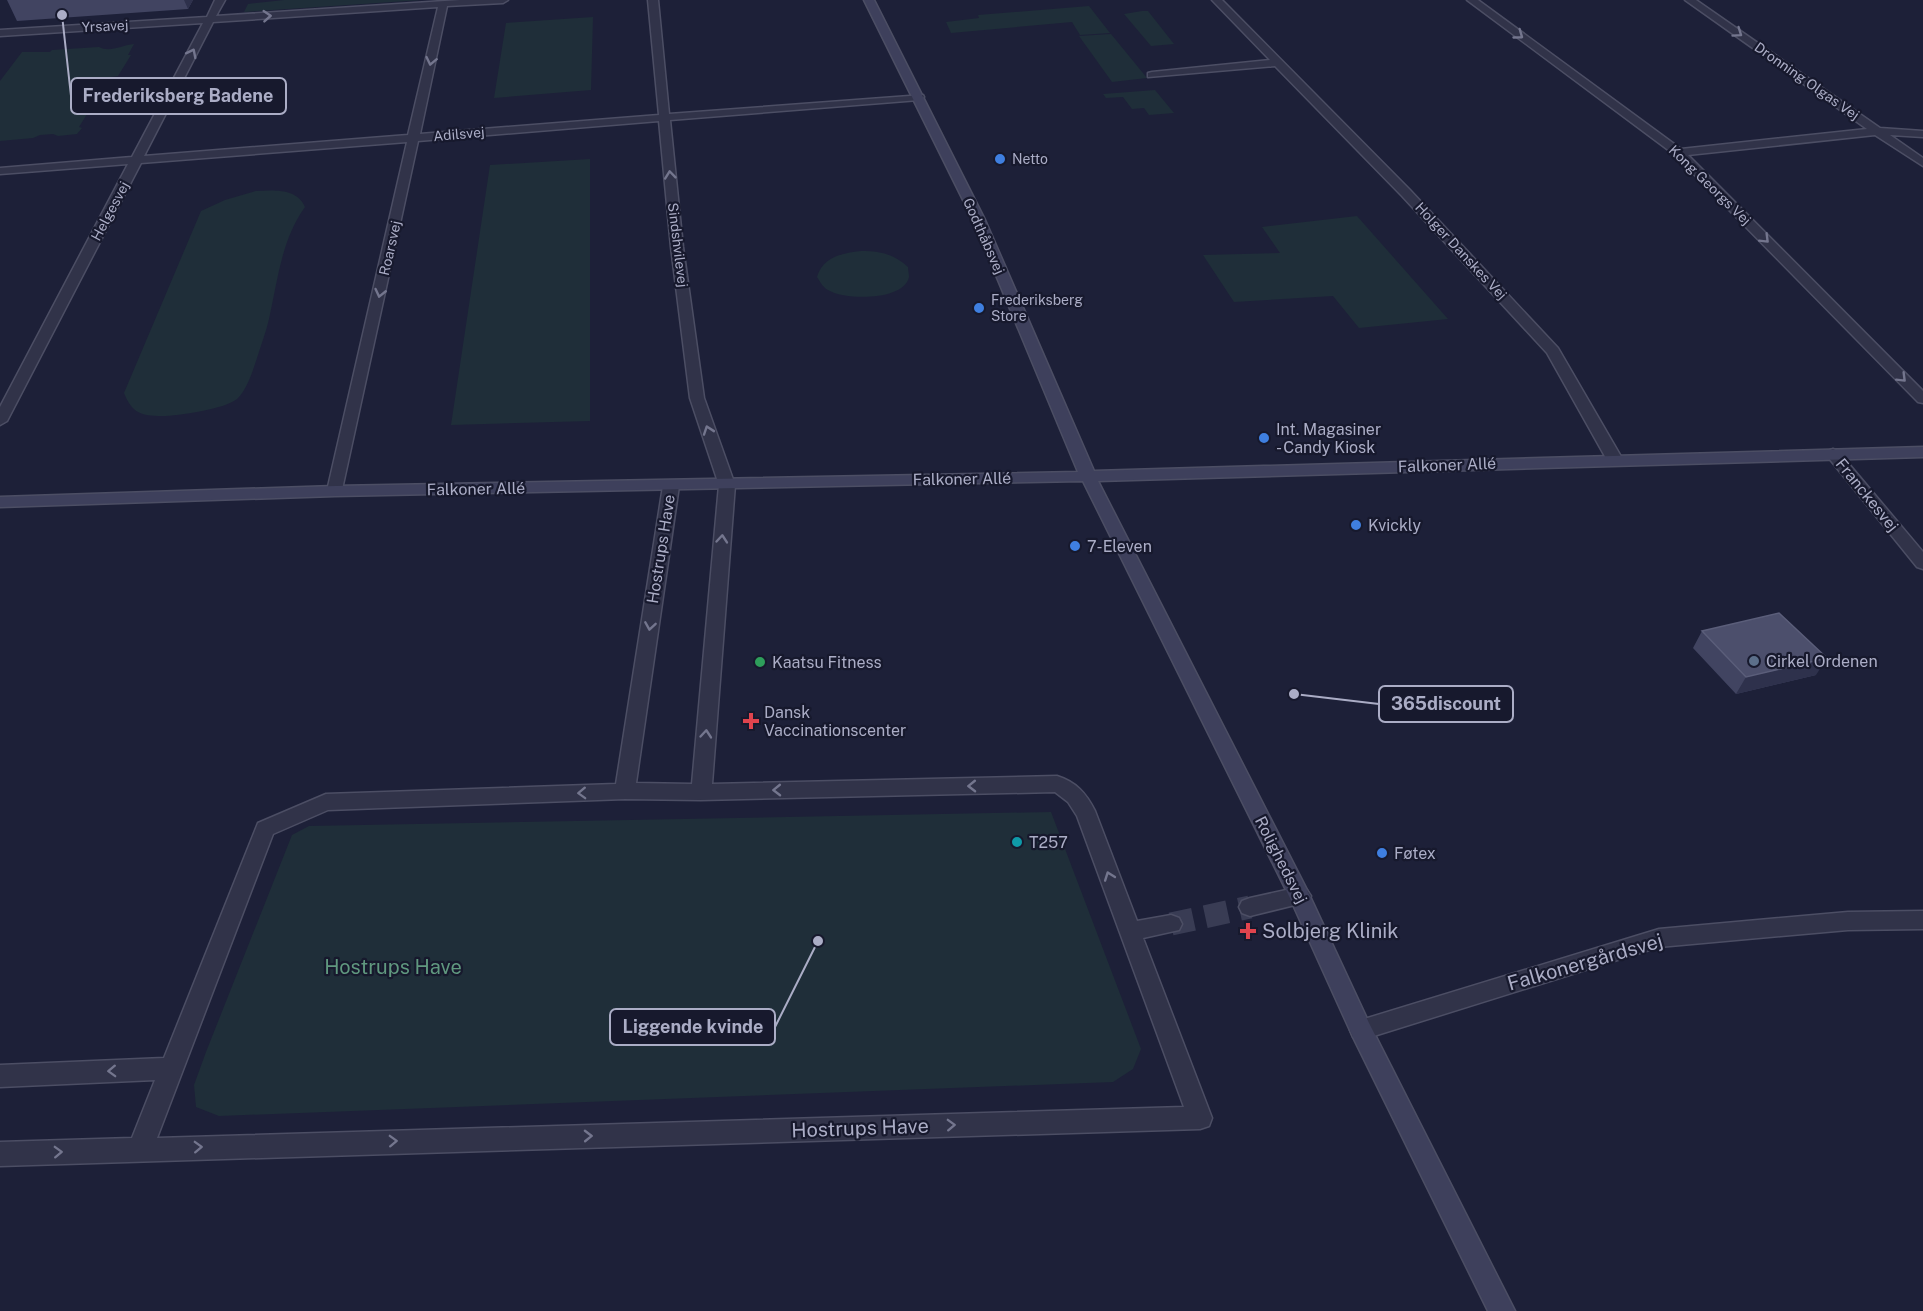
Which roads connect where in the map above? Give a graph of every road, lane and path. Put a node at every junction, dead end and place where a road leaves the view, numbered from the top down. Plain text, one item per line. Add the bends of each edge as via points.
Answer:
1 (220, 0) edge
2 (503, 0) edge
3 (654, 0) edge
4 (869, 0) edge
5 (1217, 0) edge
6 (1472, 0) edge
7 (1690, 0) edge
8 (443, 4) junction
9 (209, 20) junction
10 (0, 33) edge
11 (1280, 62) junction
12 (1152, 75) dead end
13 (919, 97) junction
14 (666, 118) junction
15 (1879, 131) junction
16 (1923, 134) edge
17 (415, 138) junction
18 (1679, 153) junction
19 (136, 160) junction
20 (1923, 163) edge
21 (0, 171) edge
22 (1923, 399) edge
23 (0, 421) edge
24 (1923, 452) edge
25 (1833, 454) junction
26 (1615, 460) junction
27 (1088, 476) junction
28 (727, 485) junction
29 (671, 486) junction
30 (335, 491) junction
31 (0, 502) edge
32 (1923, 563) edge
33 (625, 791) junction
34 (700, 792) junction
35 (1300, 896) junction
36 (1250, 907) tunnel mouth
37 (1923, 920) edge
38 (1171, 924) tunnel mouth
39 (1129, 932) junction
40 (1361, 1030) junction
41 (170, 1069) junction
42 (0, 1076) edge
43 (140, 1149) junction
44 (0, 1154) edge
45 (1502, 1311) edge

1 - 9 street, Helgesvej
2 - 8 street, Yrsavej
3 - 14 street, Sindshvilevej
4 - 13 street, Godthåbsvej
5 - 11 street, Holger Danskes Vej
6 -> 18 street, Kong Georgs Vej
7 -> 15 street, Dronning Olgas Vej
9 -> 8 street, Yrsavej
8 -> 17 street, Roarsvej
9 - 10 street, Yrsavej
19 -> 9 street, Helgesvej
11 - 12 street
11 - 26 street, Holger Danskes Vej via 1553,351
13 - 14 street, Adilsvej
13 - 27 street, Godthåbsvej via 978,220
14 - 17 street, Adilsvej
28 -> 14 street, Sindshvilevej via 698,398 677,247
15 - 16 street
15 - 18 street
15 - 20 street, Dronning Olgas Vej
17 - 19 street, Adilsvej
17 -> 30 street, Roarsvej
18 -> 22 street, Kong Georgs Vej
19 - 21 street, Adilsvej
19 - 23 street, Helgesvej
24 - 25 street, Falkoner Allé
25 - 26 street, Falkoner Allé
25 - 32 street, Franckesvej
26 - 27 street, Falkoner Allé
27 - 28 street, Falkoner Allé
27 - 35 street, Rolighedsvej
28 - 29 street, Falkoner Allé
34 -> 28 street
29 - 30 street, Falkoner Allé
29 -> 33 street, Hostrups Have
30 - 31 street, Falkoner Allé
33 - 34 street, Hostrups Have
33 -> 41 street, Hostrups Have via 326,802 265,829
39 -> 34 street, Hostrups Have via 1084,808 1074,794 1057,784
35 - 36 street
35 - 40 street, Rolighedsvej
37 - 40 street, Falkonergårdsvej via 1848,921 1659,938
38 - 39 street
43 -> 39 street, Hostrups Have via 1200,1118
40 - 45 street, Rolighedsvej
41 -> 42 street
41 - 43 street, Hostrups Have
44 -> 43 street, Hostrups Have

